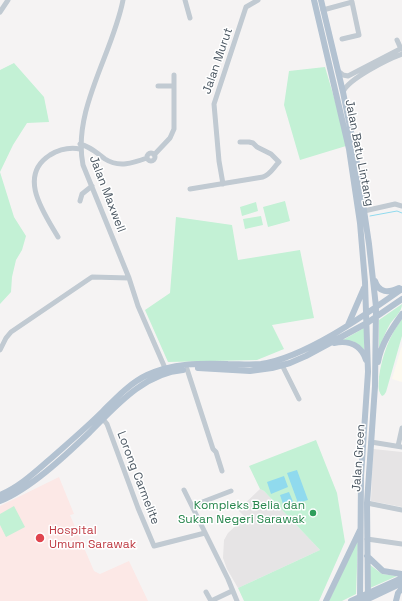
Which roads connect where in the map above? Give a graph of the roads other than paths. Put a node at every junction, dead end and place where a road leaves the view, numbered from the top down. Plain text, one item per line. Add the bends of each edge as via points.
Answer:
1 (8, 0) edge
2 (123, 0) edge
3 (185, 0) edge
4 (258, 0) edge
5 (314, 0) edge
6 (321, 0) edge
7 (323, 10) junction
8 (0, 12) edge
9 (190, 18) dead end
10 (342, 39) dead end
11 (397, 40) dead end
12 (402, 50) edge
13 (338, 70) junction
14 (174, 75) dead end
15 (158, 86) dead end
16 (174, 86) junction
17 (343, 92) junction
18 (240, 142) dead end
19 (80, 147) junction
20 (223, 184) junction
21 (92, 186) junction
22 (190, 189) dead end
23 (80, 202) dead end
24 (402, 206) edge
25 (364, 211) junction
26 (58, 237) dead end
27 (372, 272) junction
28 (129, 278) junction
29 (365, 282) junction
30 (402, 288) edge
31 (402, 299) edge
32 (376, 307) junction
33 (367, 313) junction
34 (402, 314) edge
35 (376, 317) junction
36 (367, 323) junction
37 (348, 325) junction
38 (329, 344) junction
39 (0, 350) edge
40 (282, 365) junction
41 (165, 368) junction
42 (187, 369) junction
43 (368, 372) junction
44 (375, 386) junction
45 (299, 399) dead end
46 (104, 419) junction
47 (402, 428) edge
48 (371, 442) junction
49 (400, 446) edge
50 (222, 471) dead end
51 (184, 490) dead end
52 (231, 492) dead end
53 (1, 493) edge
54 (0, 501) edge
55 (367, 503) junction
56 (192, 506) junction
57 (402, 510) edge
58 (360, 528) junction
59 (205, 534) junction
60 (367, 539) junction
61 (402, 544) edge
62 (367, 556) junction
63 (402, 574) edge
64 (402, 578) edge
65 (402, 583) edge
66 (402, 588) edge
67 (232, 591) junction
68 (206, 592) dead end
69 (367, 599) edge
70 (211, 601) edge
71 (237, 601) edge
72 (326, 601) edge
73 (351, 601) edge
74 (396, 601) edge

1 - 8 street
2 - 19 street, Jalan Maxwell via 90,99
3 - 9 street
4 - 20 street, Jalan Murut via 246,7 214,104
5 - 29 main road, Jalan Batu Lintang via 349,149 360,223
6 - 7 main road, Jalan Batu Lintang
7 - 10 street via 352,2 359,35
7 - 13 main road, Jalan Batu Lintang
11 - 12 street
12 - 13 street via 348,76
12 - 17 street via 350,82
13 - 17 main road, Jalan Batu Lintang
14 - 16 street
15 - 16 street
16 - 19 street via 174,129 170,138 154,155 149,154 147,158 128,164 113,163 91,147
17 - 25 main road, Jalan Batu Lintang
18 - 20 street via 253,143 279,162 270,174 263,177
19 - 21 street, Jalan Maxwell via 83,165
19 - 26 street via 67,147 40,162 34,180 42,210
20 - 22 street
21 - 23 street via 82,194
21 - 28 street, Jalan Maxwell
24 - 25 street via 396,204
25 - 27 main road, Jalan Batu Lintang
27 - 30 main road via 379,289 388,292
27 - 32 main road, Jalan Batu Lintang
28 - 39 street via 92,277 11,332
28 - 41 street, Jalan Maxwell via 138,306
29 - 33 main road, Jalan Batu Lintang
29 - 37 main road
30 - 32 main road
31 - 35 main road
32 - 33 main road
32 - 35 main road, Jalan Batu Lintang
33 - 36 main road, Jalan Batu Lintang
33 - 37 main road
34 - 44 main road via 384,344
35 - 36 main road
35 - 44 main road, Jalan Green
36 - 38 main road
36 - 43 main road, Jalan Green
37 - 41 main road via 290,355 263,364 201,363
38 - 40 main road
38 - 43 main road via 350,342 355,345 366,359
40 - 42 main road via 250,371
40 - 45 street
41 - 53 main road via 147,375 124,391 29,478
42 - 46 main road via 163,374 150,381 127,395
42 - 50 street
43 - 58 main road, Jalan Green
44 - 48 main road, Jalan Green
46 - 54 main road via 34,481
46 - 59 street, Lorong Carmelite via 154,546
47 - 49 street
48 - 49 street
48 - 55 main road, Jalan Green
51 - 56 street
52 - 56 street
55 - 57 street
55 - 60 main road, Jalan Green
56 - 59 street
58 - 69 main road, Jalan Green
58 - 72 main road
59 - 67 street
60 - 61 street
60 - 62 main road, Jalan Green
62 - 63 main road via 383,571
62 - 69 main road, Jalan Green
64 - 69 main road
65 - 69 main road
66 - 74 main road
67 - 70 street
67 - 71 street
68 - 70 street
69 - 73 main road

